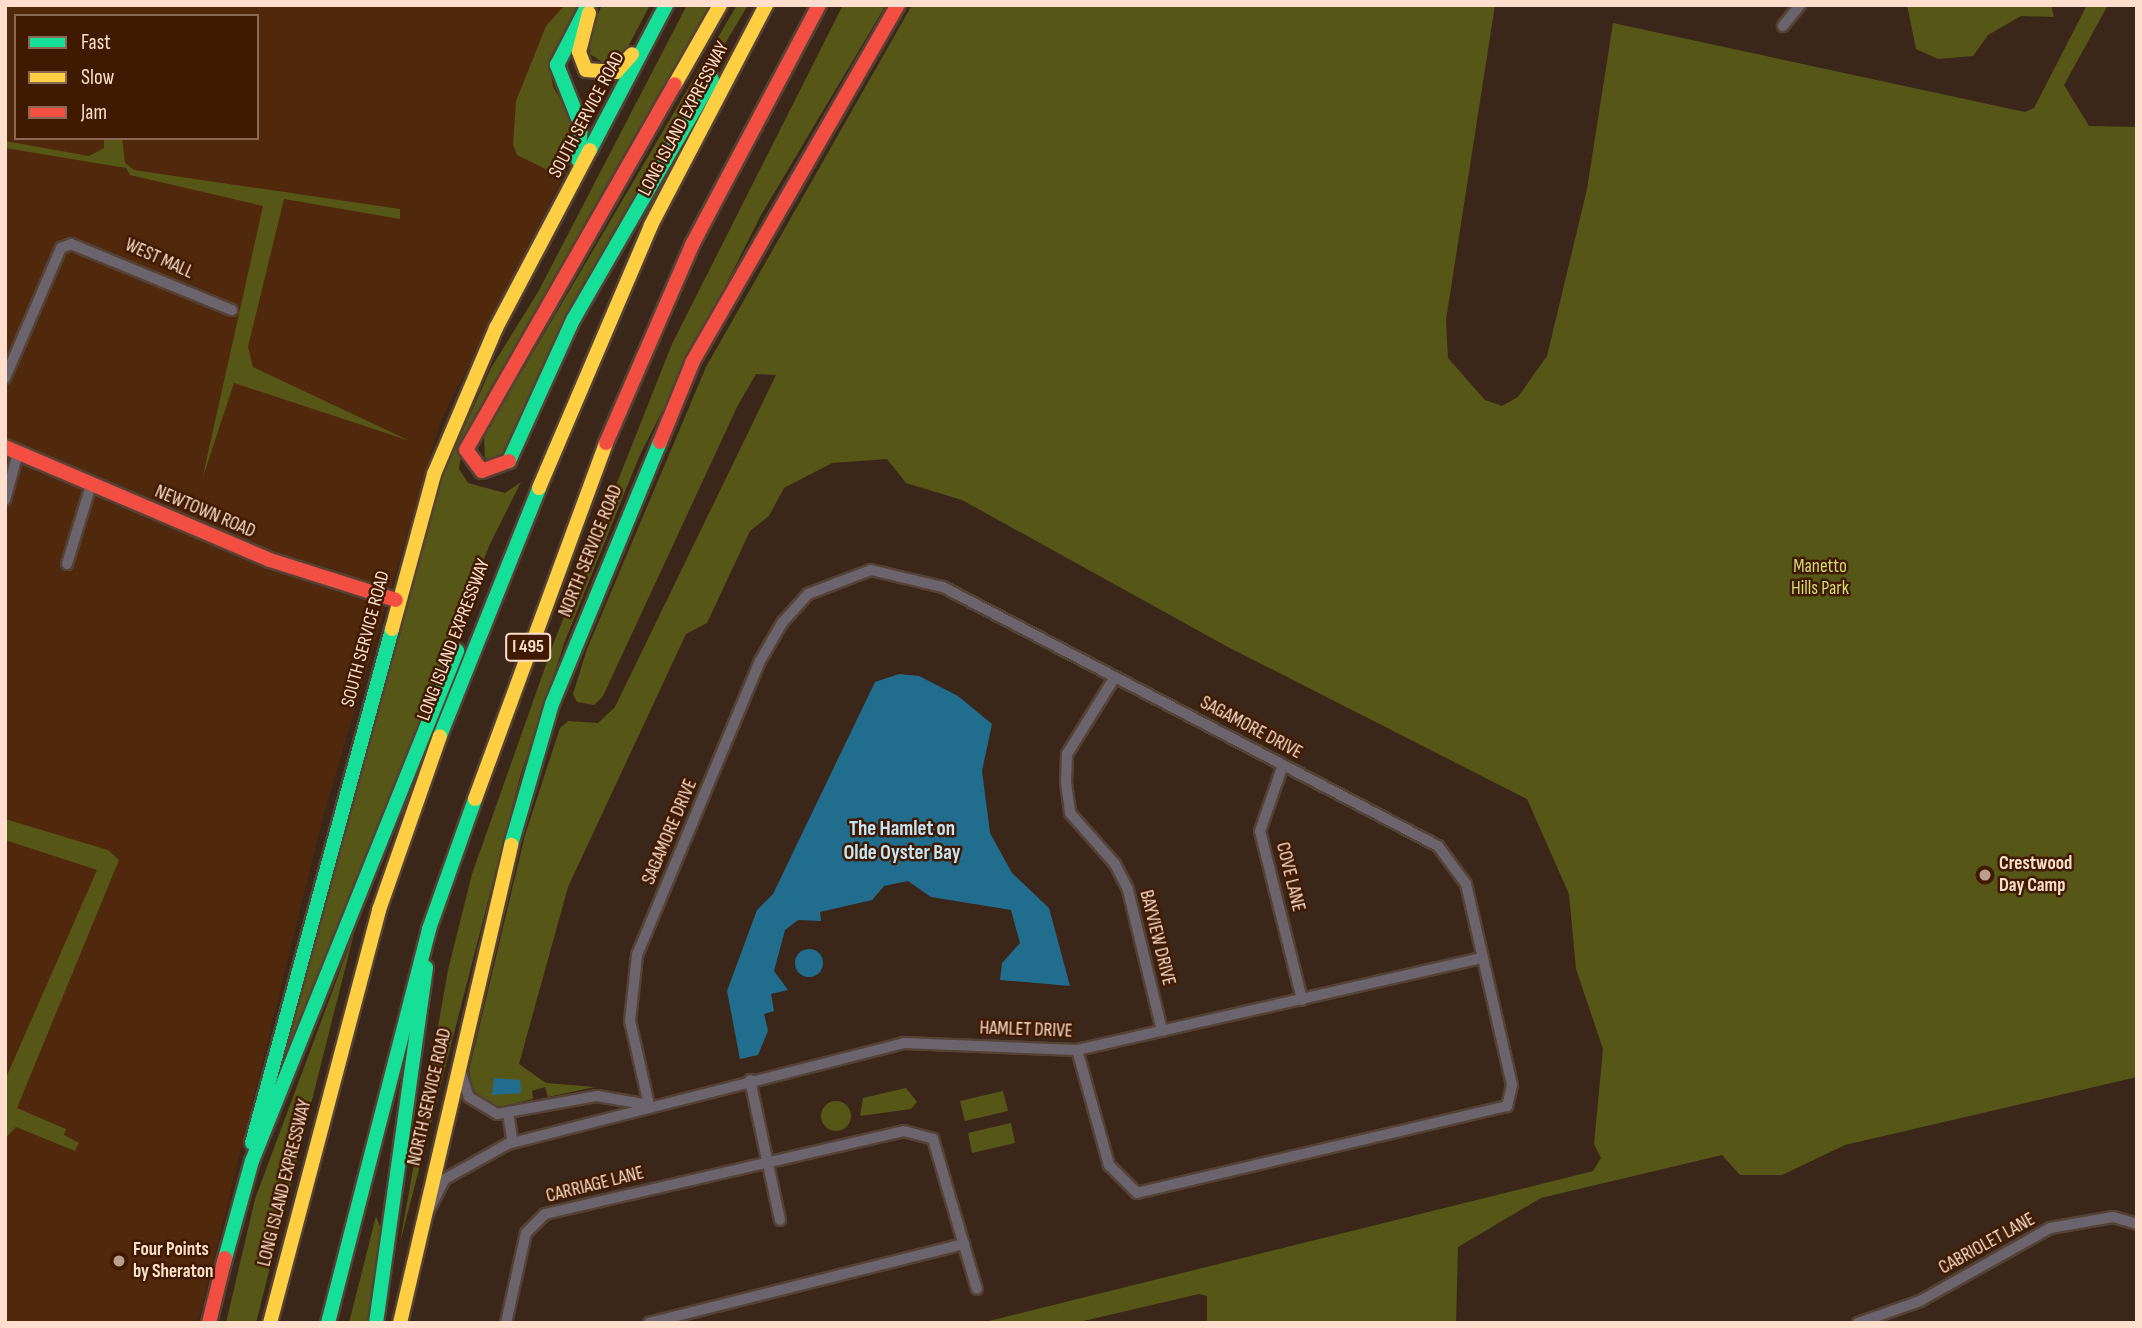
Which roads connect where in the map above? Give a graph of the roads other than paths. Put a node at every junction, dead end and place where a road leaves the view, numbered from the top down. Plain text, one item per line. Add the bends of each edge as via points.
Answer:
1 (590, 5) edge
2 (664, 5) edge
3 (720, 5) edge
4 (764, 5) edge
5 (819, 5) edge
6 (898, 5) edge
7 (1800, 5) edge
8 (1783, 26) dead end
9 (571, 185) junction
10 (232, 310) dead end
11 (5, 378) edge
12 (12, 450) edge
13 (91, 485) junction
14 (529, 499) junction
15 (5, 500) edge
16 (67, 564) dead end
17 (396, 600) junction
18 (1115, 677) junction
19 (1283, 765) junction
20 (429, 929) junction
21 (1483, 958) junction
22 (1302, 1000) junction
23 (1162, 1031) junction
24 (1077, 1050) junction
25 (459, 1052) junction
26 (750, 1080) junction
27 (649, 1105) junction
28 (508, 1113) junction
29 (513, 1143) junction
30 (769, 1163) junction
31 (780, 1220) dead end
32 (2137, 1224) edge
33 (421, 1228) junction
34 (964, 1244) junction
35 (223, 1266) junction
36 (977, 1289) dead end
37 (209, 1323) edge
38 (270, 1323) edge
39 (328, 1323) edge
40 (376, 1323) edge
41 (400, 1323) edge
42 (506, 1323) edge
43 (649, 1323) edge
44 (1858, 1323) edge

1 - 2 main road via 579,52 586,69 600,75 624,67
1 - 9 main road via 557,65 583,134
2 - 9 main road, SOUTH SERVICE ROAD
3 - 4 main road via 474,431 467,450 482,471 507,465 518,447 597,276
4 - 14 main road, LONG ISLAND EXPRESSWAY / I 495 via 651,225
5 - 20 main road, I 495 via 694,243 571,525
6 - 25 main road, NORTH SERVICE ROAD via 693,361 607,558 552,704
7 - 8 street
9 - 17 main road, SOUTH SERVICE ROAD via 459,409
10 - 11 street, WEST MALL via 71,244 61,248
12 - 13 main road, NEWTOWN ROAD
12 - 15 street
13 - 16 street
13 - 17 main road, NEWTOWN ROAD via 270,560
14 - 35 main road via 441,687 275,1102
14 - 38 main road, LONG ISLAND EXPRESSWAY / I 495 via 379,910
17 - 35 main road, SOUTH SERVICE ROAD
18 - 19 street, SAGAMORE DRIVE
18 - 23 street, BAYVIEW DRIVE via 1067,754 1066,783 1070,813 1115,864 1128,890
18 - 27 street, SAGAMORE DRIVE via 912,575 871,570 808,594 760,661 637,955 629,1021
19 - 21 street, SAGAMORE DRIVE via 1438,846 1455,861
19 - 22 street, COVE LANE via 1260,831
20 - 39 main road, I 495
20 - 40 main road
21 - 22 street, HAMLET DRIVE
21 - 24 street, SAGAMORE DRIVE via 1512,1085 1507,1106 1156,1189 1138,1193 1110,1165
22 - 23 street, HAMLET DRIVE
23 - 24 street, HAMLET DRIVE
24 - 26 street, HAMLET DRIVE via 903,1043
25 - 28 street, HAMLET DRIVE via 460,1079 469,1097 481,1109
25 - 33 main road, NORTH SERVICE ROAD
26 - 27 street, HAMLET DRIVE
26 - 30 street
27 - 28 street, HAMLET DRIVE via 597,1096
27 - 29 street, HAMLET DRIVE
28 - 29 street
29 - 33 street, HAMLET DRIVE via 464,1164 445,1179
30 - 31 street
30 - 34 street, CARRIAGE LANE via 904,1131 933,1139
30 - 42 street, CARRIAGE LANE via 545,1214 526,1233
32 - 44 street, CABRIOLET LANE via 2113,1217 2050,1228 1920,1301
33 - 41 main road, NORTH SERVICE ROAD
34 - 36 street, CARRIAGE LANE
34 - 43 street
35 - 37 main road, SOUTH SERVICE ROAD

